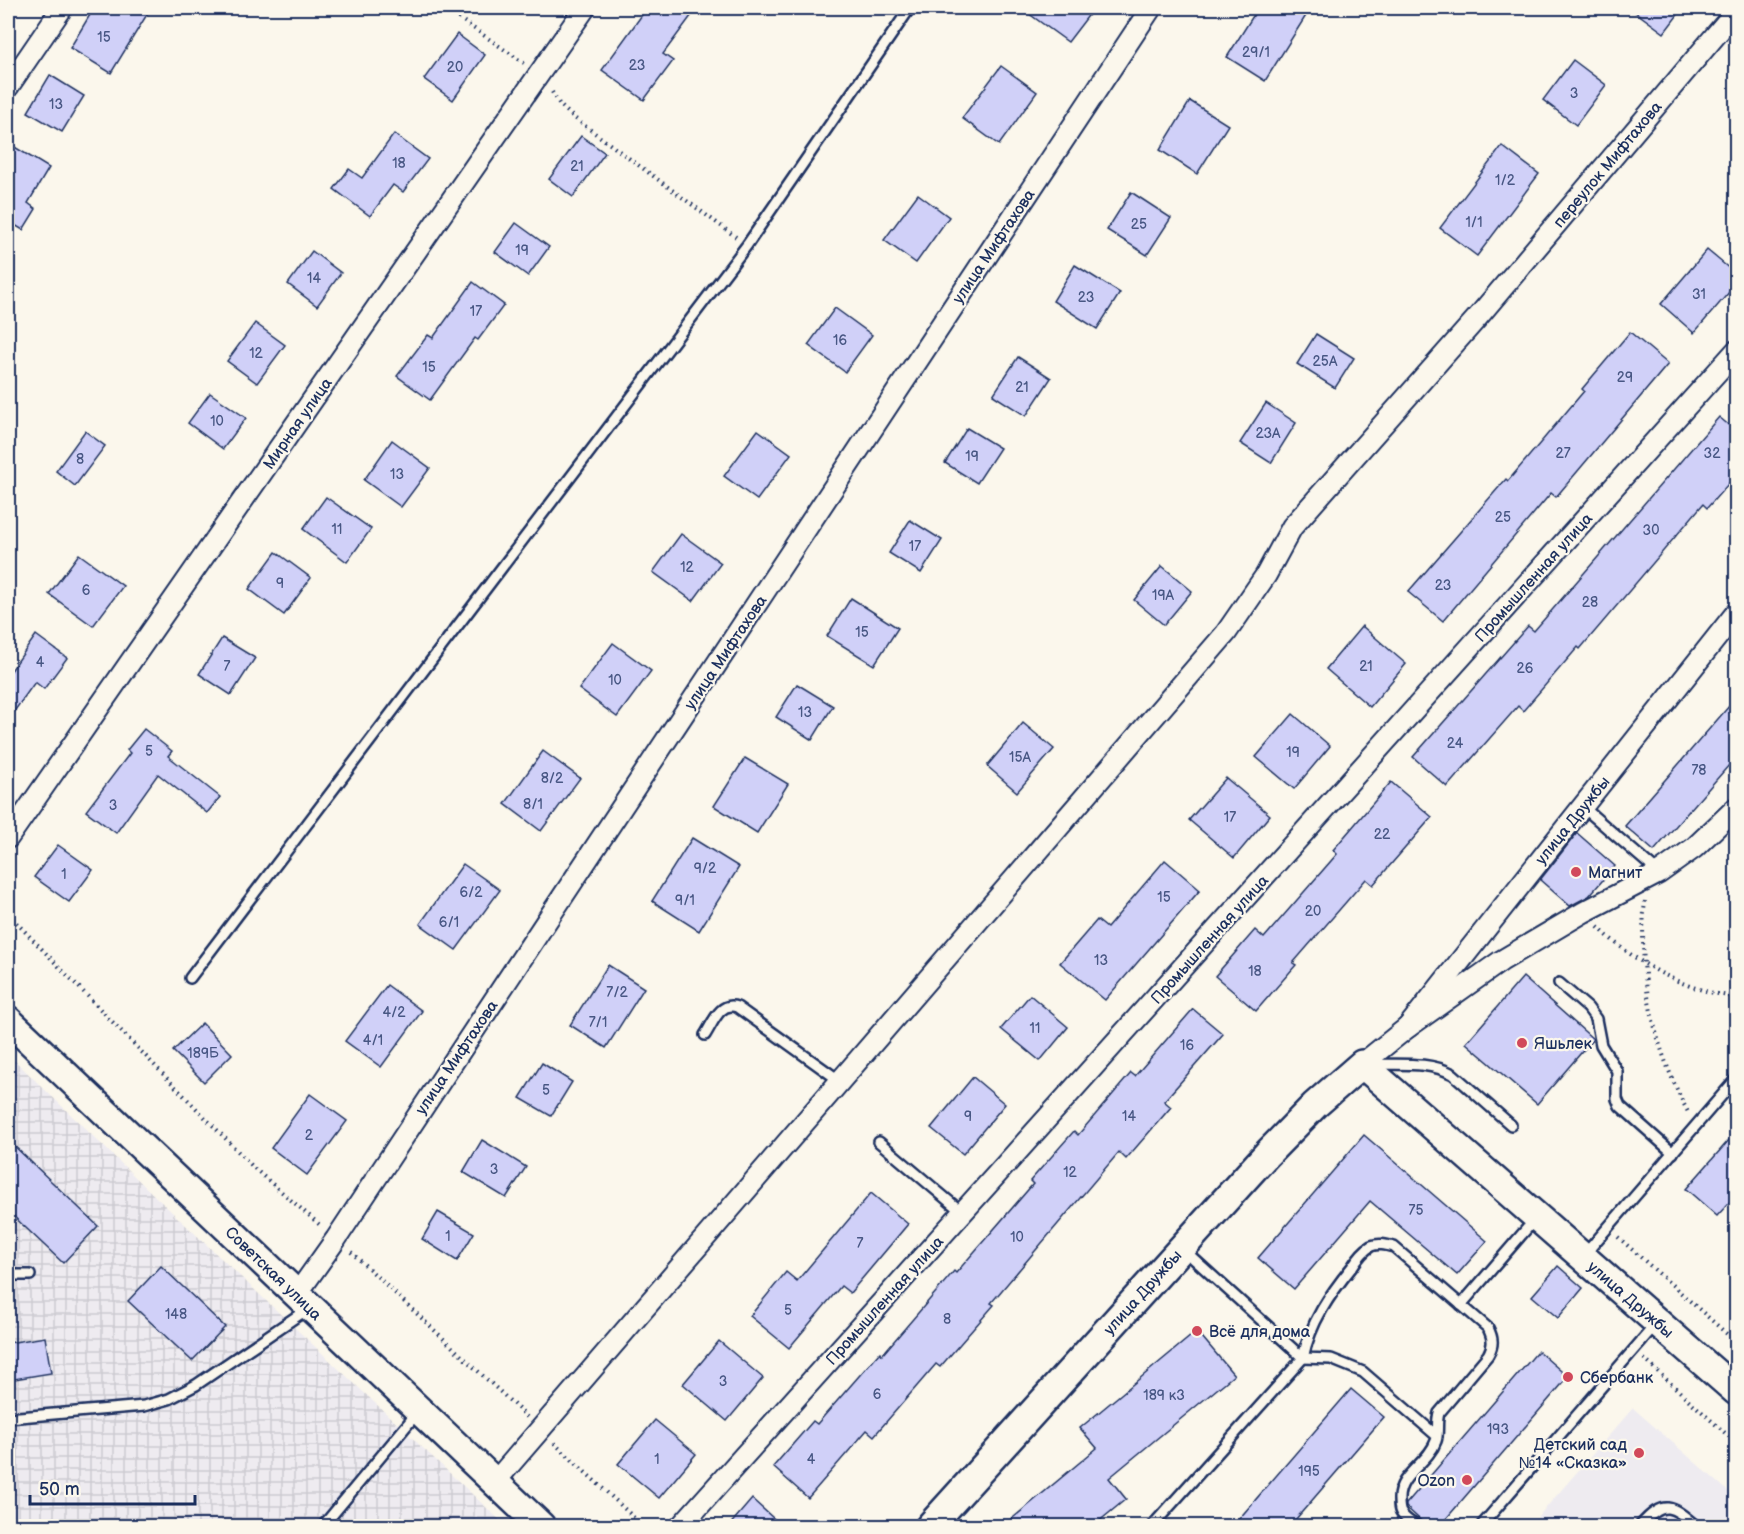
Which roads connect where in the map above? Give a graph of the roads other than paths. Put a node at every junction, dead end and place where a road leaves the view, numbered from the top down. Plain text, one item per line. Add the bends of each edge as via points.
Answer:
1 (62, 8) edge
2 (585, 8) edge
3 (910, 8) edge
4 (1151, 8) edge
5 (1737, 10) edge
6 (8, 87) edge
7 (1737, 351) edge
8 (1737, 613) edge
9 (1582, 807) junction
10 (1737, 808) edge
11 (8, 838) edge
12 (1653, 876) junction
13 (190, 978) dead end
14 (1559, 983) dead end
15 (8, 1020) edge
16 (1407, 1027) junction
17 (705, 1035) dead end
18 (1362, 1064) junction
19 (1737, 1079) edge
20 (840, 1081) junction
21 (1511, 1125) dead end
22 (879, 1142) dead end
23 (1672, 1153) junction
24 (963, 1213) junction
25 (1537, 1217) junction
26 (1182, 1248) junction
27 (1582, 1257) junction
28 (8, 1275) edge
29 (30, 1275) dead end
30 (303, 1301) junction
31 (1461, 1305) junction
32 (1657, 1322) junction
33 (1303, 1358) junction
34 (1737, 1391) edge
35 (419, 1411) junction
36 (8, 1418) edge
37 (1437, 1436) junction
38 (494, 1483) junction
39 (323, 1527) edge
40 (541, 1527) edge
41 (681, 1527) edge
42 (930, 1527) edge
43 (1152, 1527) edge
44 (1416, 1527) edge
45 (1481, 1527) edge
46 (1640, 1527) edge
47 (1696, 1527) edge

1 - 6 street
2 - 11 street, Мирная улица
3 - 13 lane via 747,245
4 - 30 street, улица Мифтахова via 336,1239
5 - 20 street, переулок Мифтахова via 1477,318 1292,527 1266,575 1226,633
7 - 24 street, Промышленная улица
8 - 9 street, улица Дружбы
9 - 12 lane
9 - 16 street, улица Дружбы
10 - 12 street, улица Дружбы via 1694,848
12 - 16 street, улица Дружбы via 1501,961
14 - 23 lane via 1596,1019 1601,1045 1617,1071 1620,1106
15 - 30 street, Советская улица
16 - 18 street, улица Дружбы
17 - 20 lane via 722,1008 732,1005
18 - 21 lane via 1442,1069 1453,1074
18 - 25 street, улица Дружбы
18 - 26 street, улица Дружбы via 1314,1105
19 - 23 lane
20 - 38 street
22 - 24 lane
23 - 27 lane
24 - 41 street, Промышленная улица
25 - 27 street, улица Дружбы
25 - 31 lane
26 - 33 lane
26 - 42 street, улица Дружбы
27 - 32 street, улица Дружбы
28 - 29 lane
30 - 35 street, Советская улица
30 - 36 lane via 196,1385 169,1399 144,1406
31 - 33 lane via 1394,1247 1372,1246 1329,1296
31 - 37 lane via 1488,1328 1493,1346 1439,1413
32 - 34 street, улица Дружбы
32 - 45 lane
33 - 37 lane via 1331,1359 1363,1372
33 - 43 lane
35 - 38 street, Советская улица
35 - 39 lane
37 - 44 lane via 1401,1485 1401,1513
38 - 40 street, Советская улица
46 - 47 lane via 1651,1514 1669,1507

